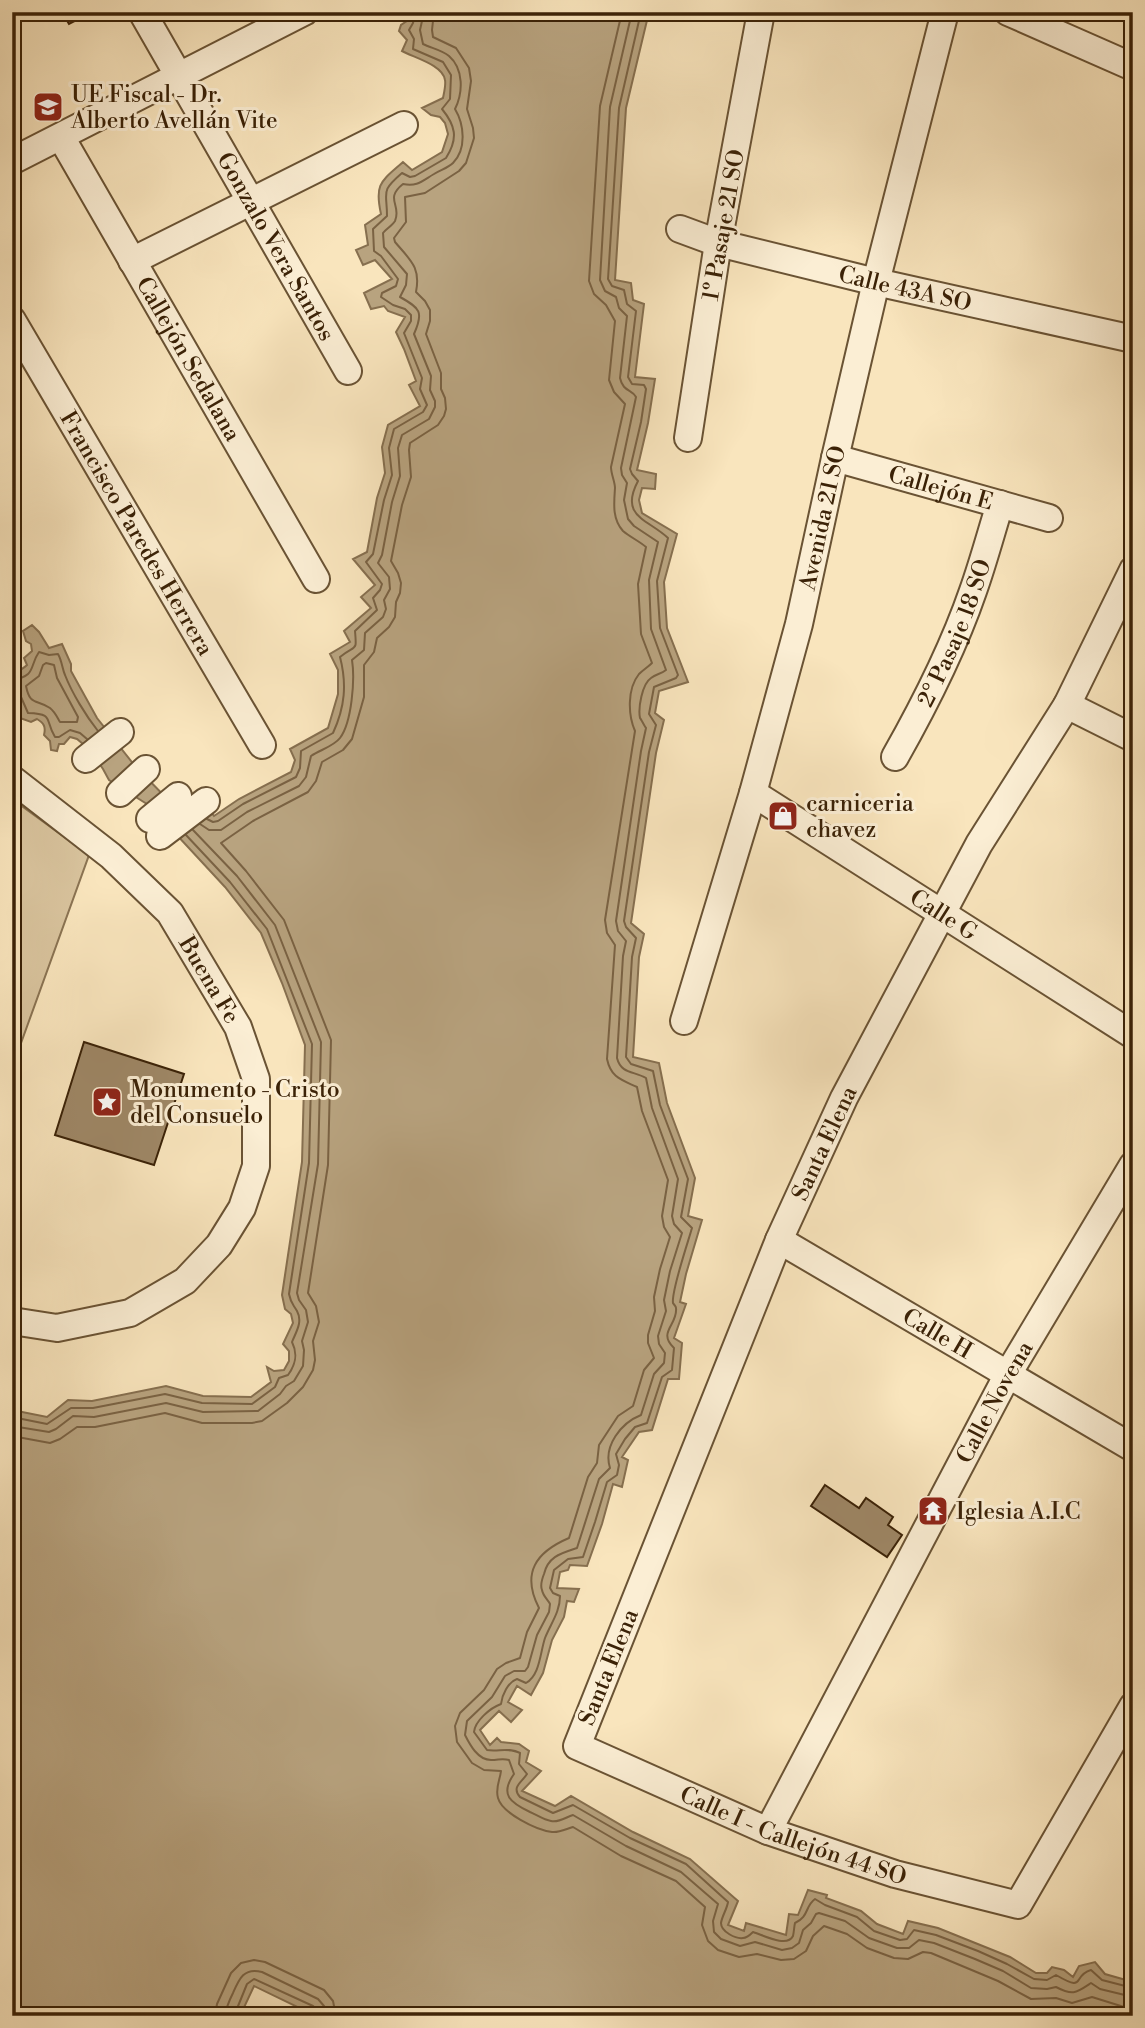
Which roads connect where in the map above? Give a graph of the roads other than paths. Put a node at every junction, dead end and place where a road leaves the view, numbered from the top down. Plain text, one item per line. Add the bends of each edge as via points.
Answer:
1 (142, 12) edge
2 (304, 12) edge
3 (761, 12) edge
4 (945, 12) edge
5 (1008, 12) edge
6 (1133, 67) edge
7 (179, 76) junction
8 (404, 125) dead end
9 (61, 136) junction
10 (12, 161) edge
11 (251, 202) junction
12 (680, 229) dead end
13 (718, 243) junction
14 (132, 261) junction
15 (876, 282) junction
16 (12, 320) edge
17 (1133, 339) edge
18 (348, 371) dead end
19 (688, 438) dead end
20 (835, 458) junction
21 (1000, 504) junction
22 (1049, 518) dead end
23 (1133, 570) edge
24 (316, 579) dead end
25 (1067, 705) junction
26 (118, 733) dead end
27 (1133, 738) edge
28 (262, 744) dead end
29 (895, 757) dead end
30 (86, 759) dead end
31 (150, 774) dead end
32 (12, 779) edge
33 (753, 793) junction
34 (178, 796) dead end
35 (206, 801) dead end
36 (140, 812) junction
37 (941, 913) junction
38 (684, 1021) dead end
39 (1133, 1035) edge
40 (1133, 1166) edge
41 (779, 1240) junction
42 (12, 1321) edge
43 (1008, 1374) junction
44 (1133, 1448) edge
45 (1133, 1706) edge
46 (577, 1746) joint
47 (768, 1831) junction

1 - 7 street, Gonzalo Vera Santos
2 - 7 street
3 - 13 street, 1º Pasaje 21 SO
4 - 15 street, Avenida 21 SO
5 - 6 street
7 - 9 street
7 - 11 street, Gonzalo Vera Santos
8 - 11 street
9 - 10 street
9 - 14 street, Callejón Sedalana
11 - 14 street
11 - 18 street, Gonzalo Vera Santos
12 - 13 street, Calle 43A SO
13 - 15 street, Calle 43A SO
13 - 19 street, 1º Pasaje 21 SO
14 - 24 street, Callejón Sedalana
15 - 17 street, Calle 43A SO
15 - 20 street, Avenida 21 SO
16 - 28 street, Francisco Paredes Herrera
20 - 21 street, Callejón E
20 - 33 street, Avenida 21 SO via 799,625
21 - 22 street, Callejón E
21 - 29 street, 2° Pasaje 18 SO via 960,625
23 - 25 street, Santa Elena
25 - 27 street
25 - 37 street, Santa Elena
26 - 30 street
31 - 36 street
32 - 42 street, Buena Fe via 111,856 170,913 238,1027 256,1079 256,1166 242,1208 219,1245 185,1281 130,1313 57,1328
33 - 37 street, Calle G
33 - 38 street, Avenida 21 SO
34 - 36 street
35 - 36 street
37 - 39 street, Calle G
37 - 41 street, Santa Elena via 844,1098
40 - 43 street, Calle Novena
41 - 43 street, Calle H
41 - 46 street, Santa Elena
43 - 44 street, Calle H
43 - 47 street, Calle Novena
45 - 47 street, Calle I - Callejón 44 SO via 1018,1905 895,1874
46 - 47 street, Calle I - Callejón 44 SO

